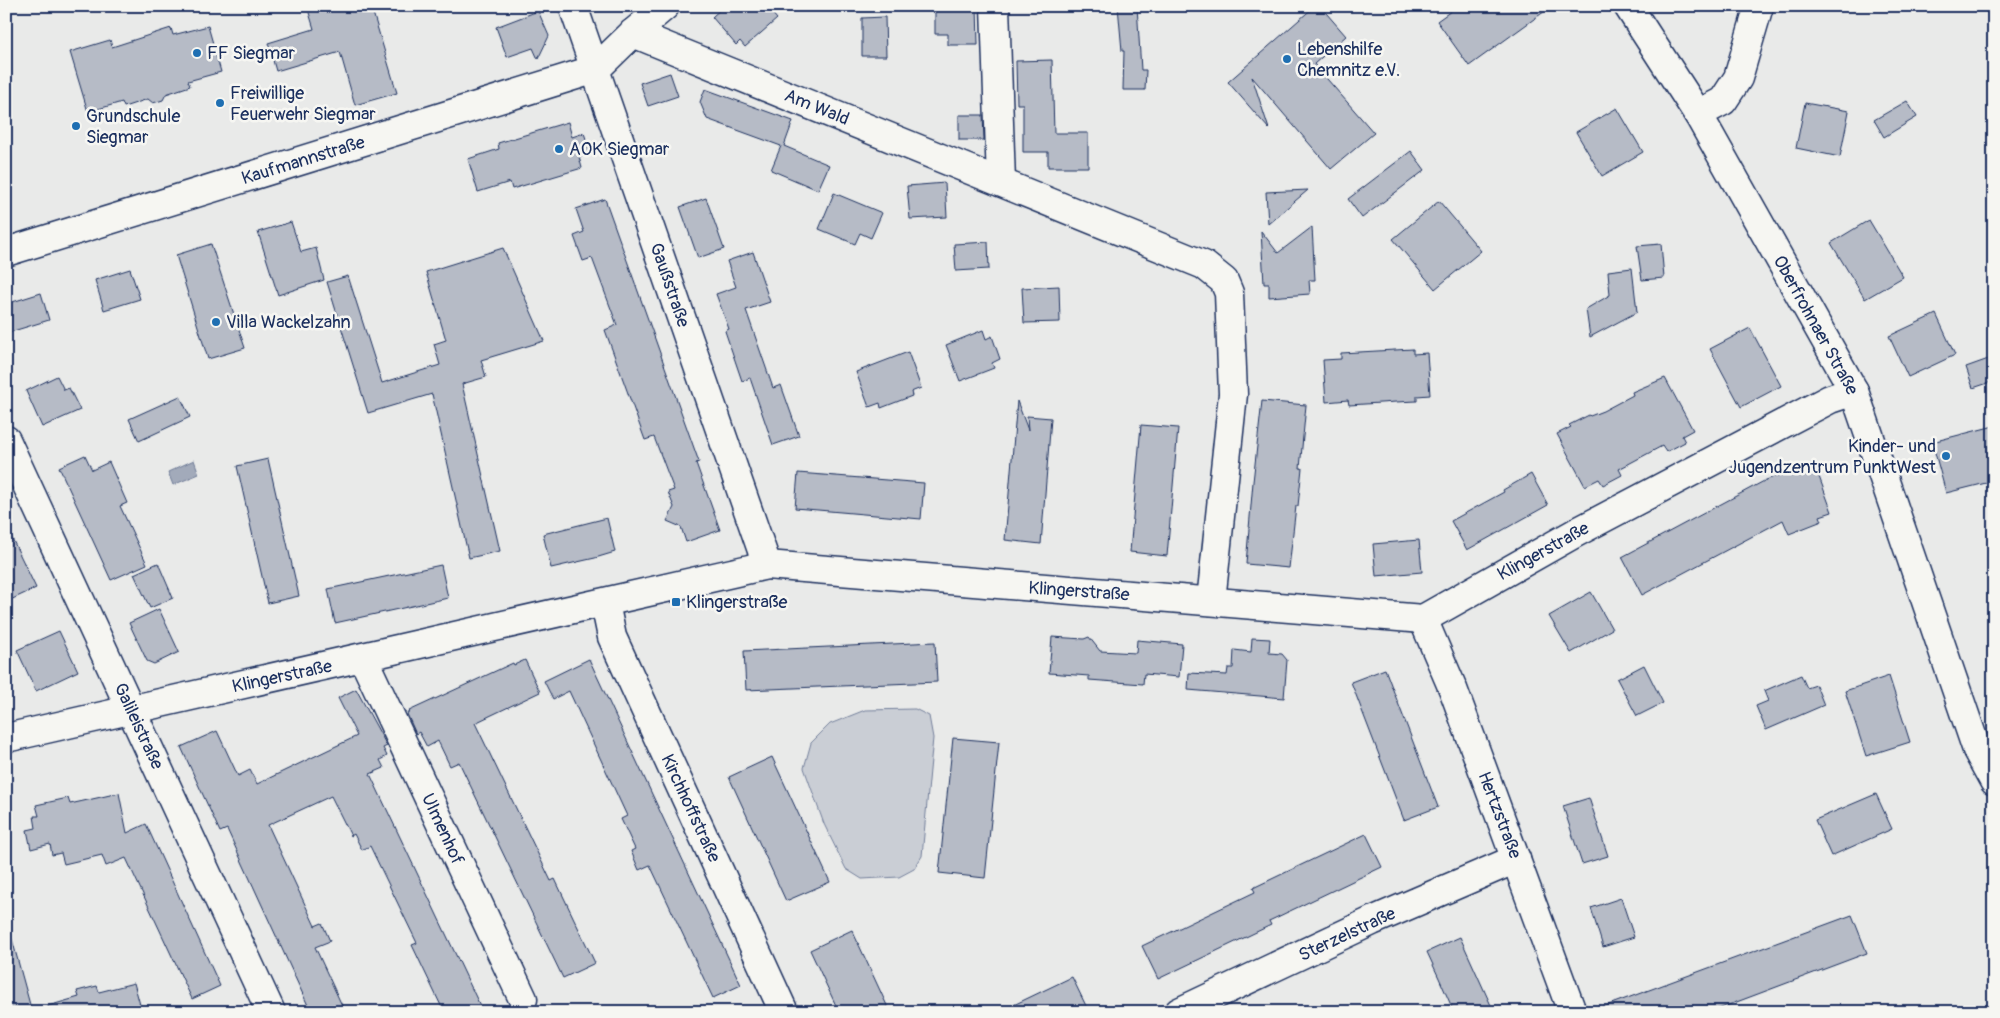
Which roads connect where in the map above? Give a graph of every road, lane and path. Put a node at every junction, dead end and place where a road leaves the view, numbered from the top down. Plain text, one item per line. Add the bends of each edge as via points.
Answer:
1 (573, 6) edge
2 (665, 6) edge
3 (995, 6) edge
4 (1628, 6) edge
5 (1759, 6) edge
6 (633, 33) junction
7 (596, 69) junction
8 (1698, 114) junction
9 (1001, 182) junction
10 (6, 252) edge
11 (1854, 391) junction
12 (6, 440) edge
13 (767, 565) junction
14 (1212, 601) junction
15 (605, 603) junction
16 (1423, 619) junction
17 (363, 658) junction
18 (131, 708) junction
19 (6, 738) edge
20 (1994, 781) edge
21 (1516, 859) junction
22 (524, 999) dead end
23 (271, 1012) edge
24 (784, 1012) edge
25 (1179, 1012) edge
26 (1572, 1012) edge

1 - 7 street, Gaußstraße
2 - 6 street, Kaufmannstraße
3 - 9 street
4 - 8 street, Oberfrohnaer Straße
5 - 8 street via 1738,78 1723,101
6 - 7 street, Kaufmannstraße
6 - 9 street, Am Wald
7 - 10 street, Kaufmannstraße
7 - 13 street, Gaußstraße
8 - 11 street, Oberfrohnaer Straße
9 - 14 street, Am Wald via 1204,265 1224,281 1229,293 1232,394
11 - 16 street, Klingerstraße via 1830,399 1586,527
11 - 20 street, Oberfrohnaer Straße via 1977,750
12 - 18 street, Galileistraße
13 - 14 street, Klingerstraße
13 - 15 street, Klingerstraße
14 - 16 street, Klingerstraße
15 - 17 street, Klingerstraße
15 - 24 street, Kirchhoffstraße via 612,637
16 - 21 street, Hertzstraße via 1453,689
17 - 18 street, Klingerstraße
17 - 22 street, Ulmenhof
18 - 19 street, Klingerstraße
18 - 23 street, Galileistraße
21 - 25 street, Sterzelstraße via 1372,921
21 - 26 street, Hertzstraße

